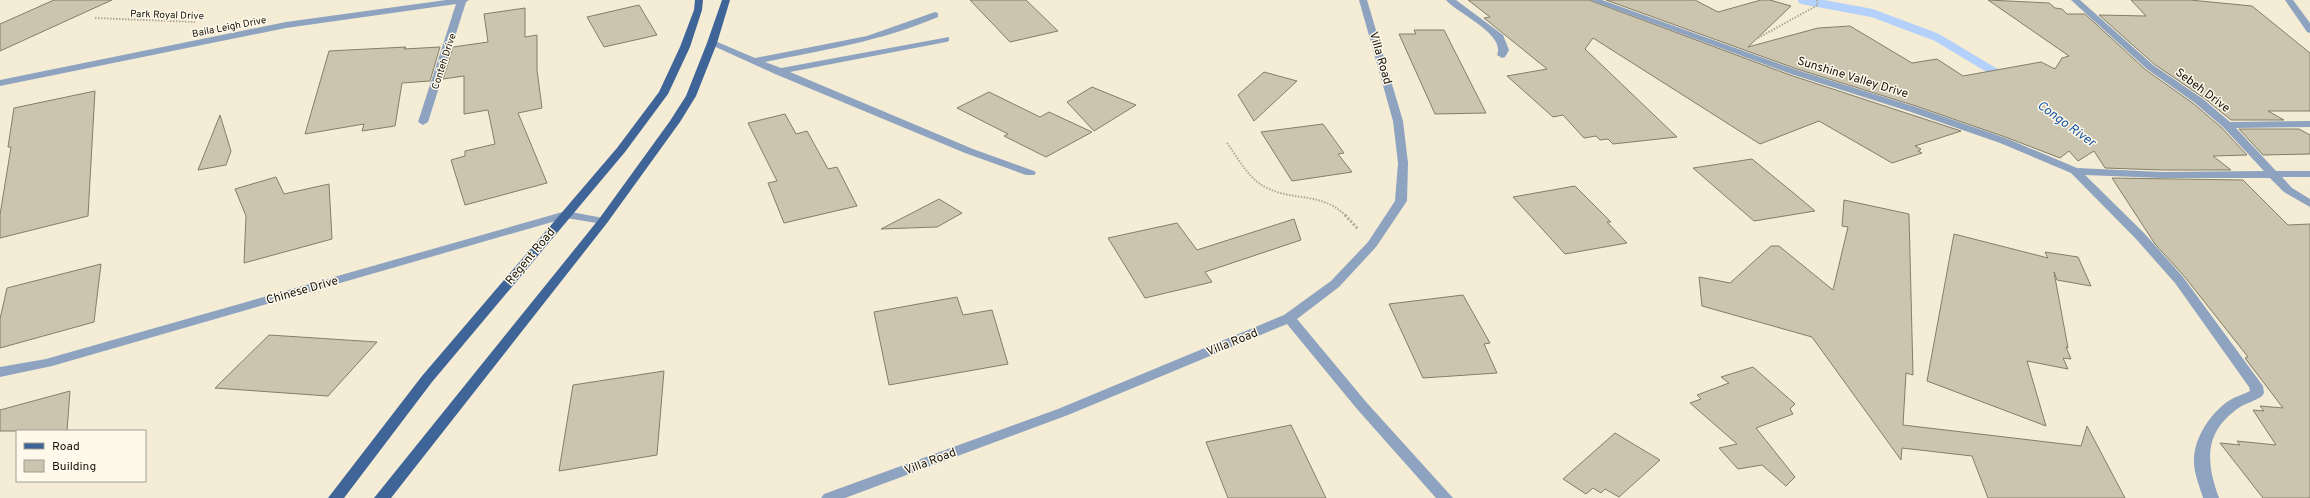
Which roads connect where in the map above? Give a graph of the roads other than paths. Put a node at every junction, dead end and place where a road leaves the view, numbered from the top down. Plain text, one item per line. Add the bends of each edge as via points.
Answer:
1 (464, 0) edge
2 (699, 0) edge
3 (726, 0) edge
4 (1363, 0) edge
5 (1450, 0) edge
6 (1594, 0) edge
7 (2075, 0) edge
8 (2289, 0) edge
9 (935, 15) dead end
10 (2310, 30) edge
11 (946, 39) dead end
12 (712, 43) junction
13 (1502, 55) dead end
14 (753, 61) junction
15 (778, 72) junction
16 (0, 83) edge
17 (423, 122) dead end
18 (2310, 124) edge
19 (2227, 125) junction
20 (2075, 171) junction
21 (1030, 172) dead end
22 (2272, 173) junction
23 (2310, 174) edge
24 (2310, 204) edge
25 (566, 214) junction
26 (603, 221) junction
27 (1289, 318) junction
28 (0, 372) edge
29 (336, 498) edge
30 (382, 498) edge
31 (829, 498) edge
32 (1444, 498) edge
33 (2211, 498) edge

1 - 16 street, Baila Leigh Drive via 286,25
1 - 17 street, Conteh Drive
2 - 25 main road, Regent Road via 698,10 684,47 664,92 621,150
3 - 12 main road
4 - 27 street, Villa Road via 1398,121 1403,163 1401,201 1372,244 1335,284
5 - 13 street via 1500,37 1504,50
6 - 20 street, Sunshine Valley Drive via 1794,72 2004,141
7 - 19 street, Sebeh Drive via 2150,66 2199,101
8 - 10 street
9 - 14 street via 915,25 872,36
11 - 15 street
12 - 14 street
12 - 26 main road via 691,96
14 - 15 street
15 - 21 street via 969,151
18 - 19 street
19 - 22 street, Sebeh Drive
20 - 22 street, Sunshine Valley Drive via 2162,175
20 - 33 street via 2140,236 2179,280 2256,386 2257,393 2238,402 2219,418 2202,446 2202,471
22 - 23 street, Sunshine Valley Drive
22 - 24 street, Sebeh Drive via 2288,190
25 - 26 street, Chinese Drive
25 - 28 street, Chinese Drive via 62,358
25 - 29 main road, Regent Road via 427,379
26 - 30 main road
27 - 31 street, Villa Road via 1063,412
27 - 32 street via 1362,406

